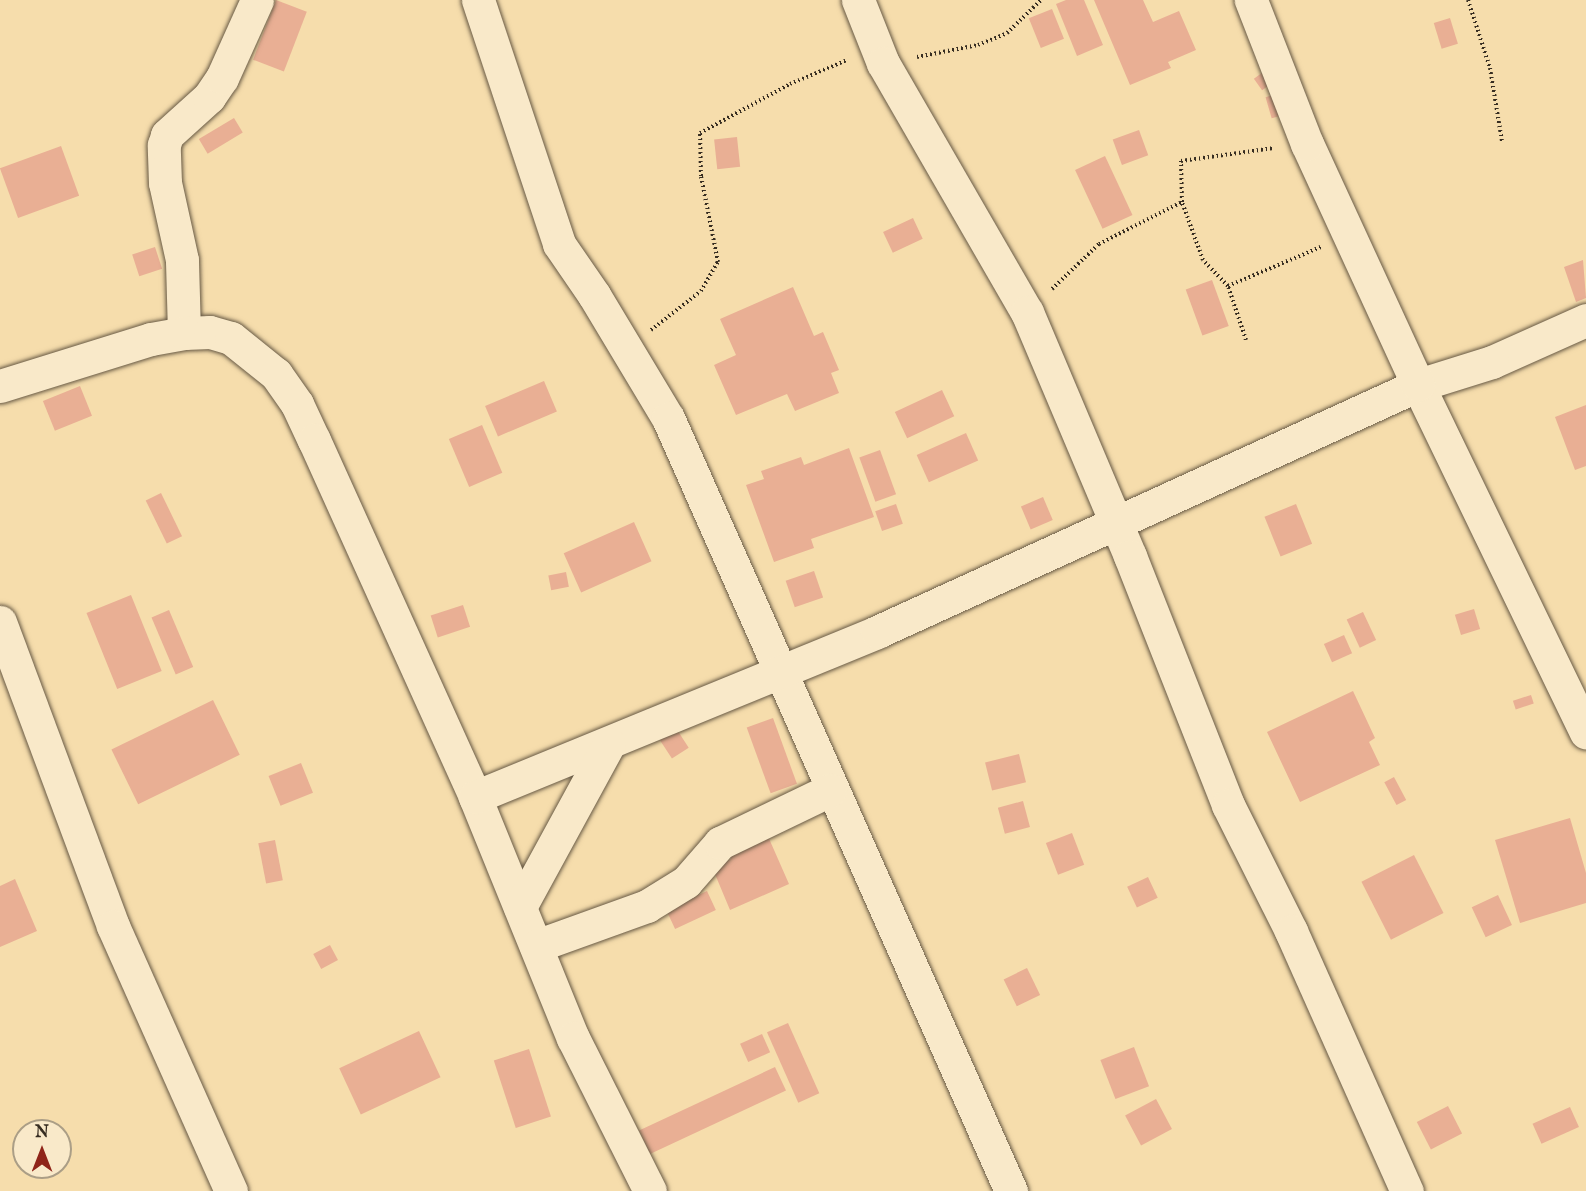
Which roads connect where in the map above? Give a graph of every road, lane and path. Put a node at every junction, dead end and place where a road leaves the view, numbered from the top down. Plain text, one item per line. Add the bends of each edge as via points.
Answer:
1 (257, 0) edge
2 (478, 0) edge
3 (858, 0) edge
4 (1041, 0) edge
5 (1251, 0) edge
6 (1468, 0) edge
7 (883, 63) junction
8 (1502, 141) dead end
9 (1308, 144) junction
10 (1182, 202) junction
11 (1349, 231) junction
12 (1228, 286) junction
13 (1027, 312) junction
14 (1586, 320) edge
15 (184, 333) junction
16 (1246, 340) dead end
17 (626, 348) junction
18 (1418, 385) junction
19 (0, 386) edge
20 (1115, 524) junction
21 (0, 622) edge
22 (778, 671) junction
23 (1586, 732) edge
24 (609, 744) junction
25 (830, 790) junction
26 (475, 797) junction
27 (520, 907) junction
28 (536, 946) junction
29 (231, 1191) edge
30 (650, 1191) edge
31 (1011, 1191) edge
32 (1407, 1191) edge

1 - 15 street via 222,78 209,97 167,135 164,145 165,183 182,260
2 - 17 street via 559,244
3 - 7 street
4 - 7 path via 1007,33 978,45
5 - 9 street
6 - 8 path via 1490,68
7 - 13 street
7 - 17 path via 849,60 790,84 700,133 701,176 718,262 701,291
9 - 10 path via 1181,161
9 - 11 street
10 - 12 path via 1203,260
10 - 13 path via 1100,244
11 - 12 path via 1328,244
11 - 18 street
12 - 16 path
13 - 20 street
14 - 18 street via 1492,362
15 - 19 street via 151,339
15 - 26 street via 210,332 231,338 276,374 297,404
17 - 22 street via 668,418
18 - 20 street
18 - 23 street
20 - 22 street via 877,632
20 - 32 street via 1228,805 1291,931
21 - 29 street via 117,936
22 - 24 street
22 - 25 street
24 - 26 street
24 - 27 street
25 - 28 street via 720,843 686,882 647,906
25 - 31 street
26 - 27 street
27 - 28 street
28 - 30 street via 573,1038

